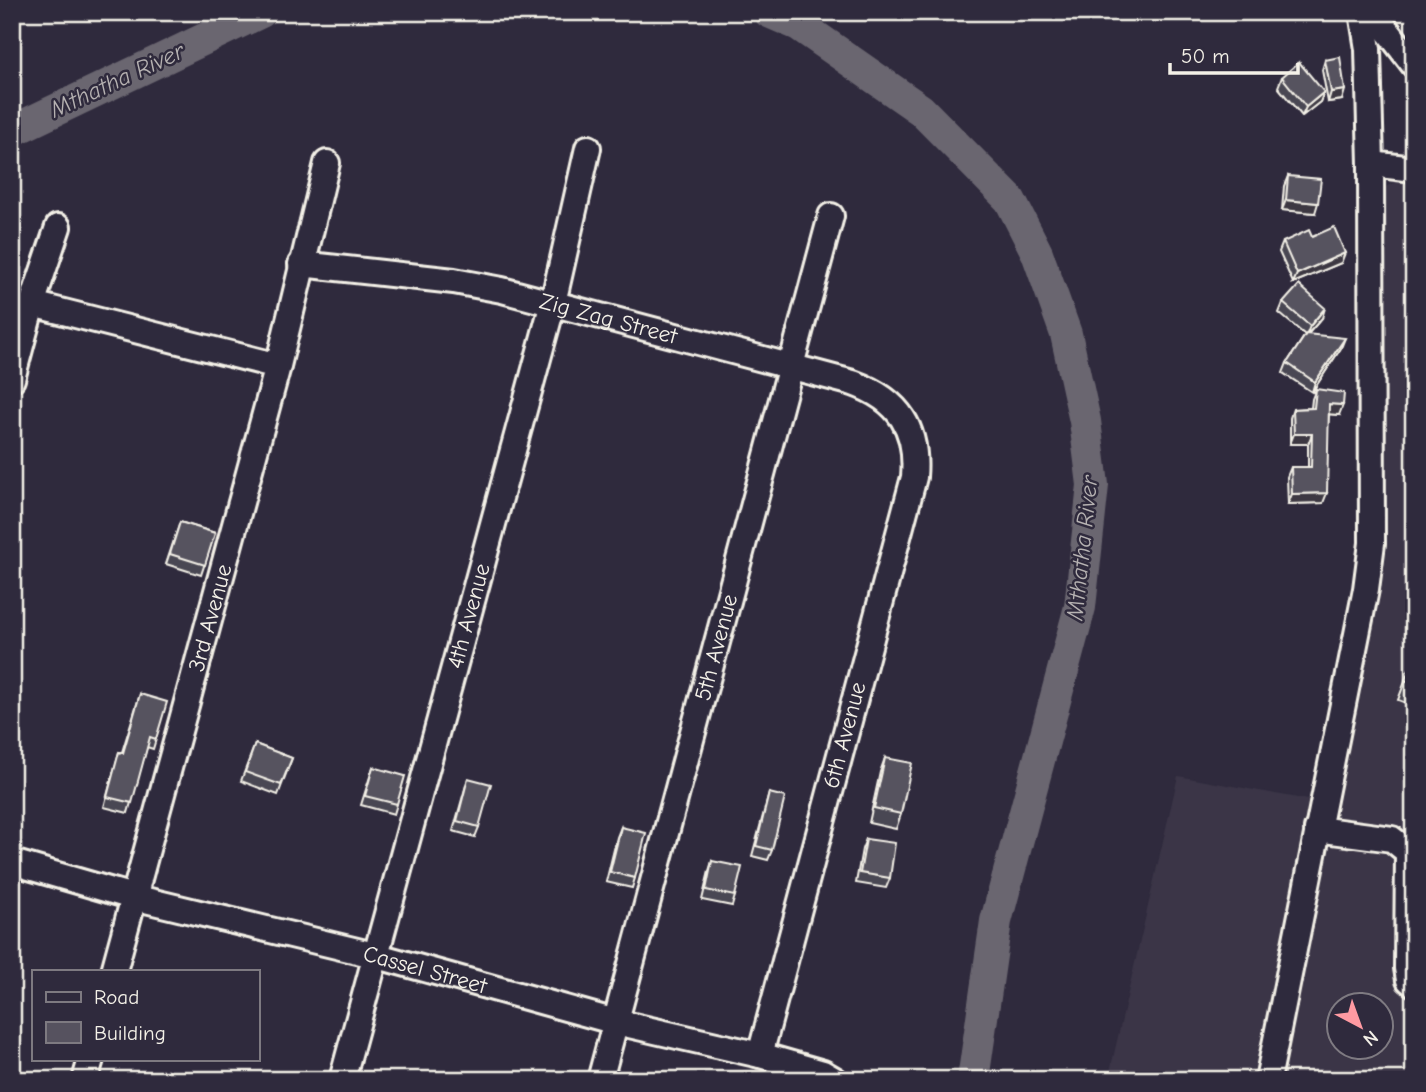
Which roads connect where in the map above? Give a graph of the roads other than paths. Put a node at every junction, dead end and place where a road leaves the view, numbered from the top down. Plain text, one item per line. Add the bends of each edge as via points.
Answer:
1 (1363, 12) edge
2 (1414, 65) edge
3 (588, 149) dead end
4 (327, 163) dead end
5 (1371, 164) junction
6 (1414, 169) edge
7 (831, 216) dead end
8 (58, 227) dead end
9 (300, 264) junction
10 (553, 303) junction
11 (32, 304) junction
12 (278, 366) junction
13 (792, 366) junction
14 (12, 379) edge
15 (902, 417) joint
16 (1317, 829) junction
17 (12, 862) edge
18 (134, 897) junction
19 (374, 955) junction
20 (114, 970) edge
21 (1414, 984) edge
22 (616, 1022) junction
23 (760, 1055) junction
24 (91, 1060) edge
25 (85, 1080) edge
26 (342, 1080) edge
27 (600, 1080) edge
28 (835, 1080) edge
29 (1268, 1080) edge

1 - 2 street via 1383,25
1 - 5 street
3 - 10 street, 4th Avenue
4 - 9 street, 3rd Avenue
5 - 6 street
5 - 16 street via 1372,543
7 - 13 street, 5th Avenue
8 - 11 street
9 - 10 street, Zig Zag Street via 454,281
9 - 12 street, 3rd Avenue
10 - 13 street, Zig Zag Street
10 - 19 street, 4th Avenue
11 - 12 street
11 - 14 street
12 - 18 street, 3rd Avenue
13 - 15 street, Zig Zag Street via 865,387 888,401
13 - 22 street, 5th Avenue
15 - 23 street, 6th Avenue via 916,446 914,478
16 - 21 street via 1392,839 1408,852 1407,968
16 - 29 street
17 - 18 street, Cassel Street
18 - 19 street, Cassel Street
18 - 20 street, 3rd Avenue
19 - 22 street, Cassel Street
19 - 26 street, 4th Avenue
22 - 23 street, Cassel Street
22 - 27 street, 5th Avenue
23 - 28 street, Cassel Street
24 - 25 street

